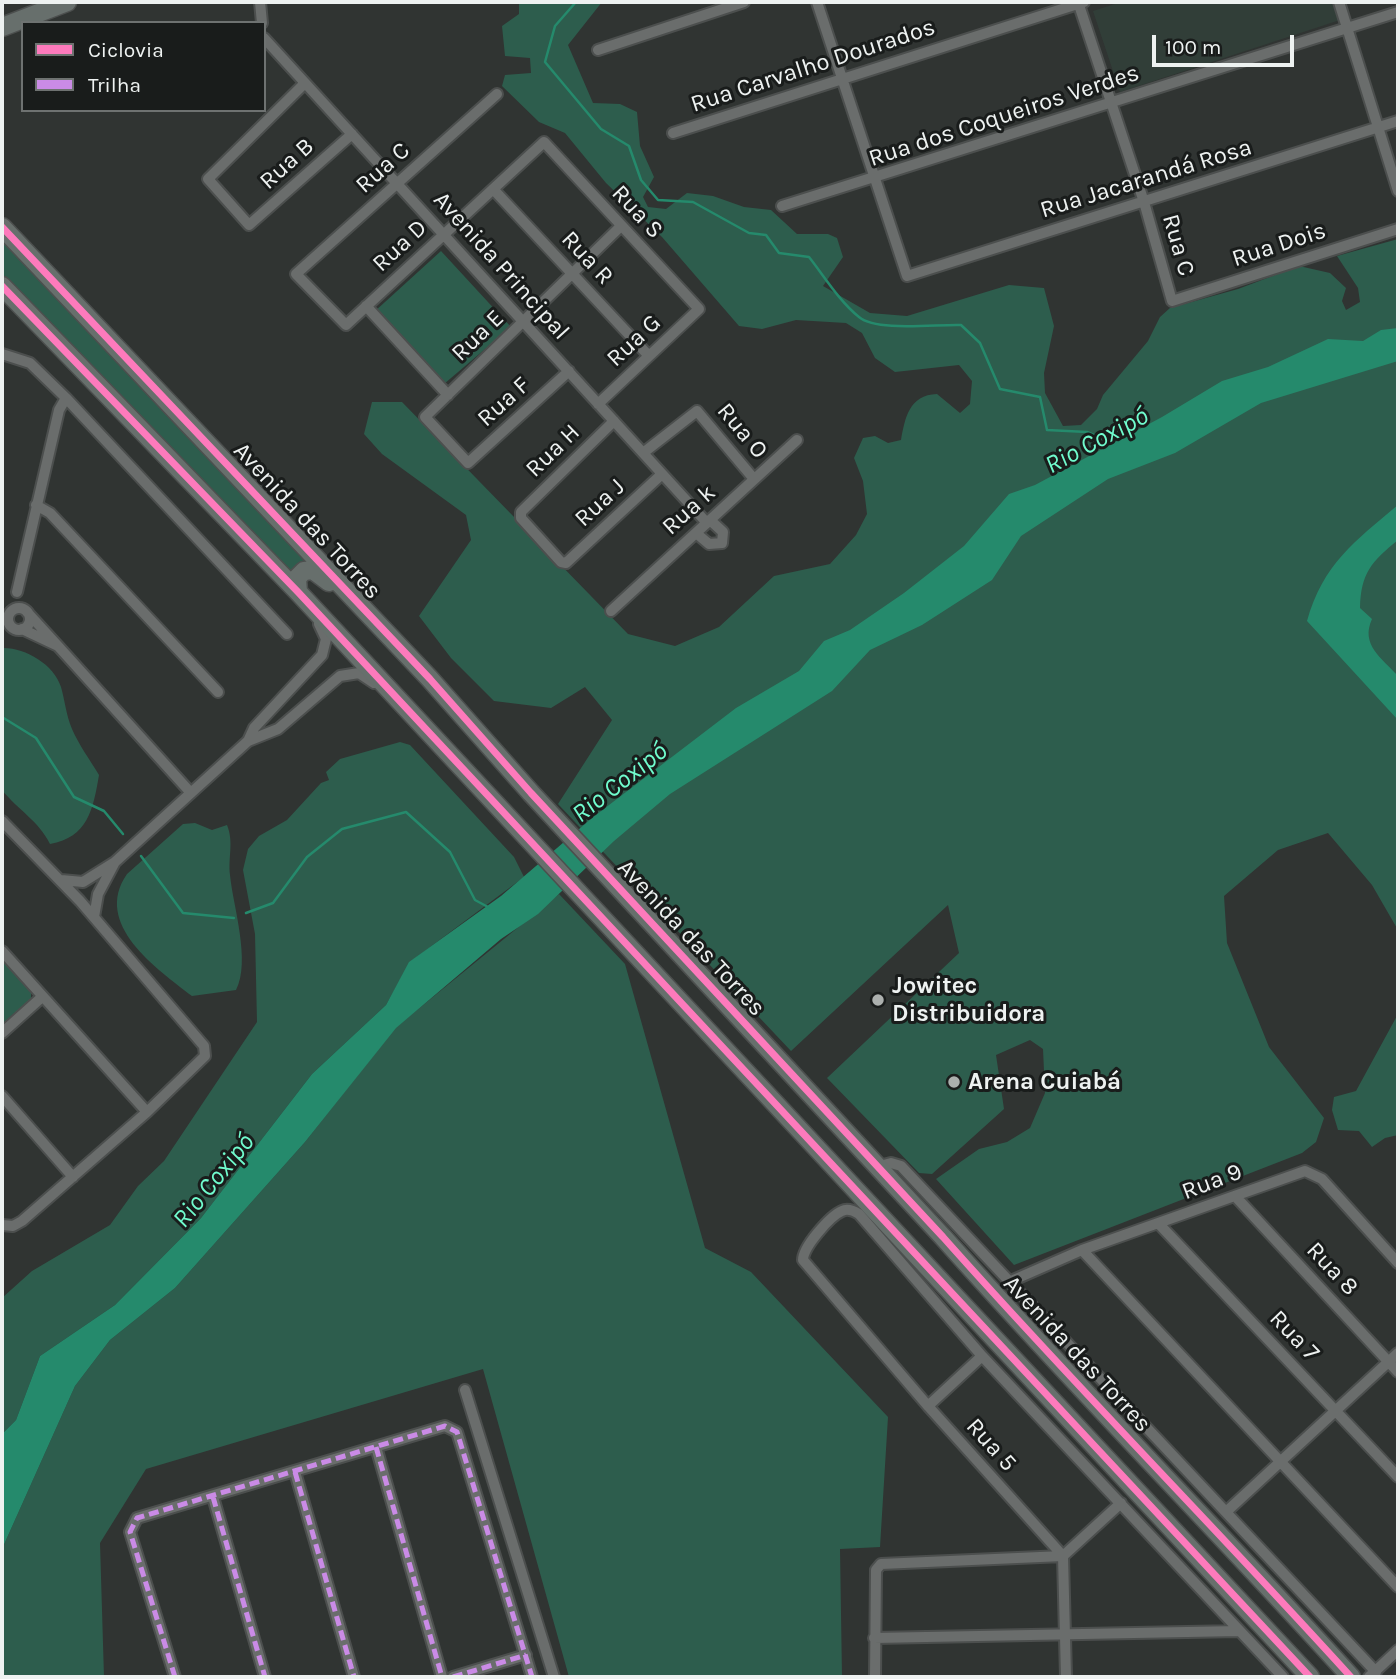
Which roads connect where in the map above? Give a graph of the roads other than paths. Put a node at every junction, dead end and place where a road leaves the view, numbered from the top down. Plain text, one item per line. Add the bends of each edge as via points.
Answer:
1 (67, 2) edge
2 (260, 2) edge
3 (744, 2) edge
4 (817, 2) edge
5 (1080, 2) edge
6 (1339, 2) edge
7 (1398, 12) edge
8 (262, 21) edge
9 (4, 27) edge
10 (1347, 28) junction
11 (266, 40) edge
12 (598, 50) dead end
13 (841, 79) junction
14 (305, 83) junction
15 (497, 94) dead end
16 (1111, 104) junction
17 (1398, 121) edge
18 (1380, 127) junction
19 (673, 133) dead end
20 (352, 134) junction
21 (544, 142) joint
22 (875, 179) junction
23 (397, 184) junction
24 (493, 189) junction
25 (1398, 191) edge
26 (1144, 202) junction
27 (782, 206) dead end
28 (621, 226) junction
29 (2, 227) edge
30 (1398, 229) edge
31 (444, 235) junction
32 (572, 273) junction
33 (2, 286) edge
34 (1172, 301) joint
35 (366, 306) junction
36 (699, 309) joint
37 (523, 322) junction
38 (346, 325) joint
39 (2, 354) edge
40 (649, 356) junction
41 (569, 371) junction
42 (448, 395) junction
43 (66, 398) junction
44 (598, 404) junction
45 (425, 418) joint
46 (614, 421) junction
47 (797, 440) dead end
48 (643, 453) junction
49 (662, 474) junction
50 (754, 479) junction
51 (36, 505) junction
52 (708, 521) junction
53 (696, 533) junction
54 (566, 563) joint
55 (17, 592) junction
56 (298, 592) junction
57 (26, 611) junction
58 (611, 611) dead end
59 (7, 615) edge
60 (12, 628) edge
61 (286, 634) dead end
62 (58, 646) junction
63 (430, 679) junction
64 (218, 692) dead end
65 (409, 711) junction
66 (248, 741) junction
67 (191, 793) junction
68 (2, 821) edge
69 (115, 862) junction
70 (61, 880) junction
71 (94, 916) junction
72 (2, 951) edge
73 (42, 997) junction
74 (2, 1032) edge
75 (2, 1096) edge
76 (147, 1112) junction
77 (876, 1167) junction
78 (74, 1177) junction
79 (1235, 1196) junction
80 (1159, 1224) junction
81 (2, 1226) edge
82 (943, 1237) junction
83 (1082, 1250) junction
84 (916, 1254) junction
85 (1398, 1263) edge
86 (980, 1278) junction
87 (1011, 1282) junction
88 (950, 1291) junction
89 (1398, 1353) edge
90 (982, 1356) junction
91 (1389, 1362) junction
92 (1398, 1372) edge
93 (466, 1390) dead end
94 (928, 1406) junction
95 (1336, 1410) junction
96 (376, 1447) junction
97 (1280, 1462) junction
98 (295, 1472) junction
99 (1398, 1477) edge
100 (213, 1497) junction
101 (1121, 1503) junction
102 (1226, 1511) junction
103 (1063, 1556) junction
104 (1398, 1587) edge
105 (1240, 1631) junction
106 (1067, 1634) junction
107 (874, 1638) junction
108 (1398, 1650) edge
109 (526, 1655) junction
110 (1372, 1674) edge
111 (175, 1677) edge
112 (265, 1677) edge
113 (354, 1677) edge
114 (442, 1677) edge
115 (453, 1677) edge
116 (533, 1677) edge
117 (554, 1677) edge
118 (875, 1677) edge
119 (1066, 1677) edge
120 (1283, 1677) edge
121 (1310, 1677) edge
122 (1351, 1677) edge

1 - 9 main road
2 - 8 street
3 - 12 street
4 - 13 street
5 - 13 street, Rua Carvalho Dourados
5 - 16 street, Rua C
6 - 10 street
7 - 10 street, Rua dos Coqueiros Verdes
10 - 16 street, Rua dos Coqueiros Verdes
10 - 18 street
11 - 14 street, Avenida Principal
13 - 19 street, Rua Carvalho Dourados
13 - 22 street
14 - 20 street, Avenida Principal
14 - 20 street, Rua B via 208,179 250,225
15 - 23 street, Rua C
16 - 22 street, Rua dos Coqueiros Verdes
16 - 26 street, Rua C
17 - 18 street, Rua Jacarandá Rosa
18 - 25 street
18 - 26 street, Rua Jacarandá Rosa
20 - 23 street, Avenida Principal
21 - 24 street, Rua D
21 - 28 street, Rua S
22 - 26 street, Rua Jacarandá Rosa via 907,276
22 - 27 street, Rua dos Coqueiros Verdes
23 - 31 street, Avenida Principal
23 - 38 street, Rua C via 296,274
24 - 31 street, Rua D
24 - 32 street, Rua R
26 - 34 street, Rua C
28 - 32 street, Rua E
28 - 36 street, Rua S
29 - 63 main road, Avenida das Torres
30 - 34 street, Rua Dois
31 - 35 street, Rua D
31 - 37 street, Avenida Principal
32 - 37 street, Rua E
32 - 40 street, Rua R
33 - 56 main road, Avenida das Torres
35 - 38 street, Rua D
35 - 42 street
36 - 40 street, Rua G
37 - 41 street, Avenida Principal
37 - 42 street, Rua E
39 - 43 street via 30,363
40 - 44 street, Rua G
41 - 44 street, Avenida Principal
41 - 45 street, Rua F via 468,463
42 - 45 street, Rua E
43 - 51 street via 59,410
43 - 61 street
44 - 46 street, Avenida Principal
46 - 48 street, Avenida Principal
46 - 54 street, Rua H via 521,512 521,518
47 - 50 street, Rua k
48 - 49 street, Avenida Principal
48 - 50 street, Rua O via 697,411
49 - 52 street, Avenida Principal
49 - 54 street, Rua J
50 - 52 street, Rua k
51 - 55 street
51 - 64 street via 50,513
52 - 53 street, Rua k
52 - 53 street via 723,532 722,543 709,544
53 - 58 street, Rua k
55 - 57 street
55 - 59 street
56 - 63 main road via 297,578 304,572 313,570 323,576 383,639
56 - 65 main road, Avenida das Torres
56 - 66 street via 304,608 324,630 326,646 312,668 254,728
57 - 59 street via 18,608
57 - 60 street via 29,622
57 - 62 street
59 - 60 street
60 - 62 street
62 - 67 street
63 - 77 main road, Avenida das Torres
65 - 66 street via 366,676 344,674 278,729
65 - 84 main road, Avenida das Torres
66 - 67 street
67 - 69 street
68 - 70 street
69 - 70 street via 83,882
69 - 71 street via 98,894
70 - 71 street
71 - 76 street via 204,1046 203,1060
72 - 73 street
73 - 74 street
73 - 76 street
75 - 78 street
76 - 78 street
77 - 82 main road, Avenida das Torres
77 - 87 street via 901,1166
78 - 81 street via 17,1225
79 - 80 street, Rua 9
79 - 85 street, Rua 9 via 1297,1171 1312,1173
79 - 91 street, Rua 8
80 - 83 street, Rua 9
80 - 95 street, Rua 7
82 - 84 main road via 931,1249
82 - 86 main road, Avenida das Torres
83 - 87 street, Rua 9
83 - 97 street
84 - 88 main road, Avenida das Torres
86 - 88 main road via 963,1276
86 - 122 main road, Avenida das Torres
87 - 102 street
88 - 121 main road, Avenida das Torres
89 - 91 street
90 - 94 street
90 - 94 street, Rua 5 via 859,1214 841,1211 806,1247 803,1260
90 - 101 street
91 - 92 street, Rua 8
91 - 95 street
93 - 117 street
94 - 103 street, Rua 5
95 - 97 street
95 - 99 street, Rua 7
96 - 98 street
96 - 109 street via 445,1426 457,1432
96 - 114 street
97 - 102 street
97 - 104 street
98 - 100 street
98 - 113 street
100 - 111 street via 137,1518 130,1532
100 - 112 street
101 - 103 street
101 - 105 street
102 - 110 street
103 - 106 street
103 - 107 street via 881,1564 876,1570
105 - 106 street
105 - 120 street
106 - 107 street
106 - 119 street
107 - 118 street
108 - 110 street
109 - 115 street
109 - 116 street

